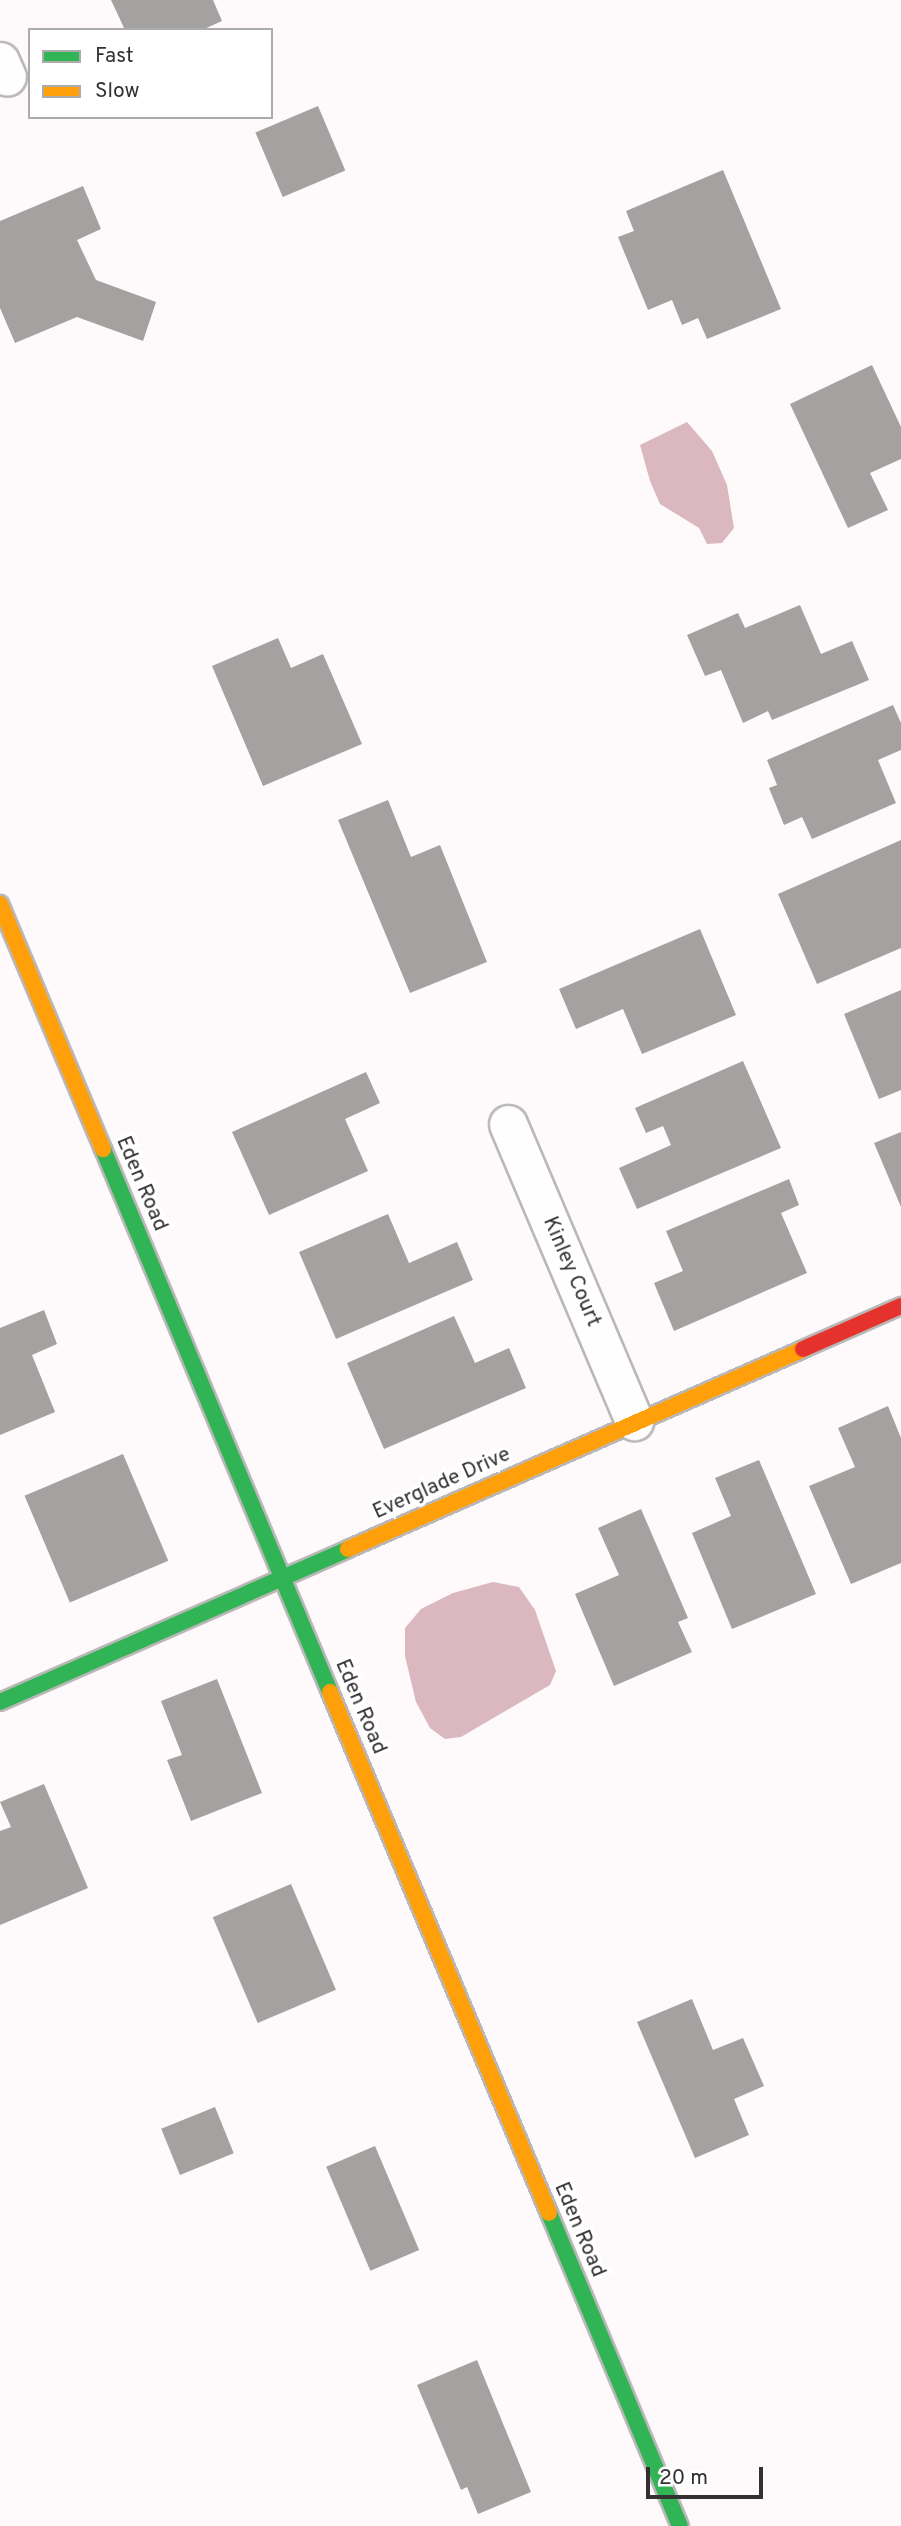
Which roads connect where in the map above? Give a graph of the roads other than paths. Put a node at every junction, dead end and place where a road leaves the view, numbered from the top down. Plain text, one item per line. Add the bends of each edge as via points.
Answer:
1 (0, 904) edge
2 (508, 1124) dead end
3 (901, 1306) edge
4 (634, 1421) junction
5 (283, 1577) junction
6 (0, 1702) edge
7 (680, 2526) edge

1 - 5 street, Eden Road
2 - 4 street, Kinley Court
3 - 4 street, Everglade Drive
4 - 5 street, Everglade Drive
5 - 6 street, Everglade Drive
5 - 7 street, Eden Road

